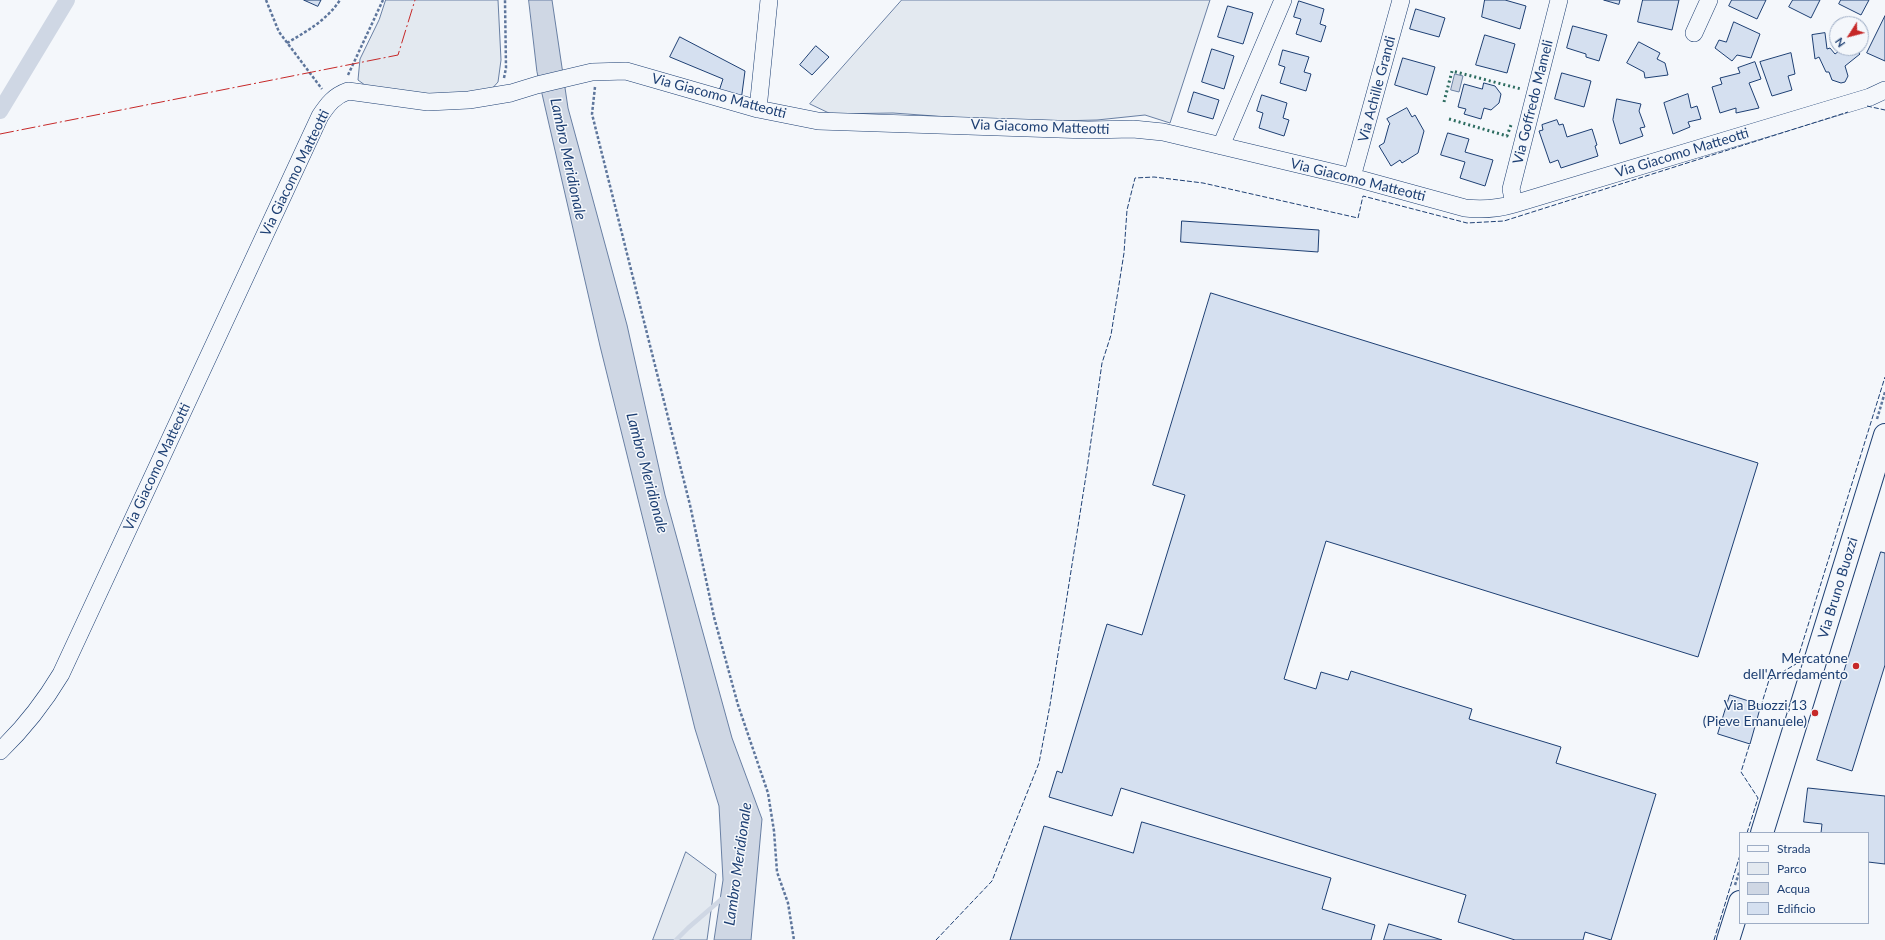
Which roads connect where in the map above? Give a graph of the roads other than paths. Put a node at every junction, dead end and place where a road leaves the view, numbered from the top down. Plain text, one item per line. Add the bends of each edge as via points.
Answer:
1 (769, 0) edge
2 (1283, 0) edge
3 (1401, 0) edge
4 (1559, 0) edge
5 (1709, 0) edge
6 (1694, 33) dead end
7 (1880, 96) edge
8 (758, 109) junction
9 (1221, 146) junction
10 (1352, 177) junction
11 (1514, 204) junction
12 (1885, 435) edge
13 (0, 751) edge
14 (1762, 832) edge
15 (1739, 905) edge
16 (1728, 940) edge

1 - 8 street
2 - 9 street
3 - 10 street, Via Achille Grandi
4 - 11 street, Via Goffredo Mameli via 1511,189
5 - 6 street
7 - 11 street, Via Giacomo Matteotti
8 - 9 street, Via Giacomo Matteotti via 818,121 1133,129 1163,132
8 - 13 street, Via Giacomo Matteotti via 626,71 567,77 469,100 428,102 348,91 334,98 320,116 61,674 44,703
9 - 10 street, Via Giacomo Matteotti
10 - 11 street, Via Giacomo Matteotti via 1465,208 1496,209
12 - 14 main road, Via Bruno Buozzi
15 - 16 main road

